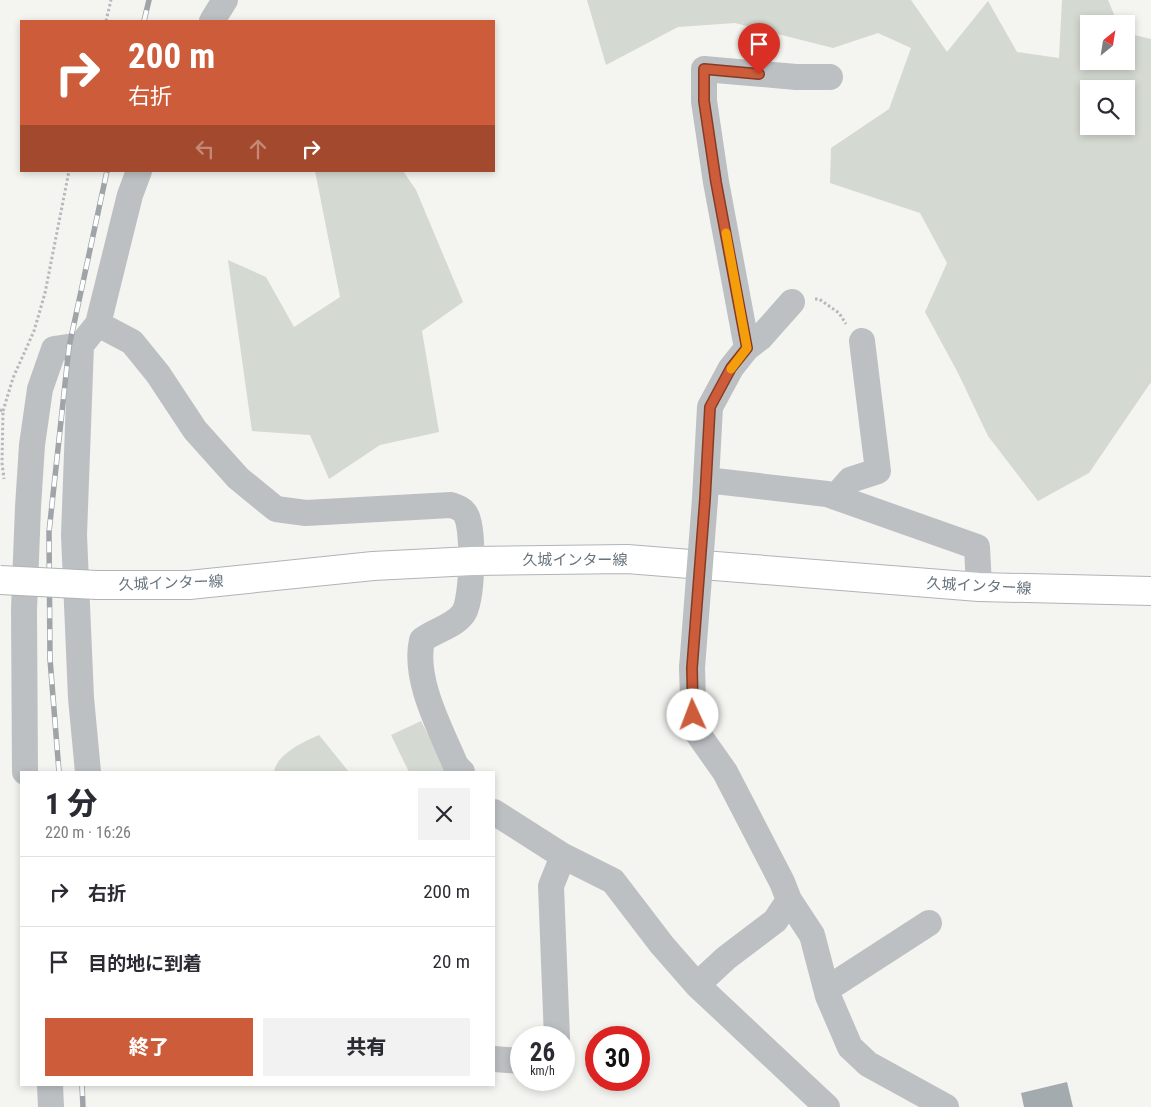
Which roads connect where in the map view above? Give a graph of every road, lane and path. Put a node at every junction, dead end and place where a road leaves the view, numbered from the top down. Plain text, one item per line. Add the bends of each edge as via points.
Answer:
1 (111, 0) edge
2 (225, 0) edge
3 (106, 20) edge
4 (213, 20) edge
5 (830, 77) dead end
6 (69, 172) edge
7 (139, 172) edge
8 (792, 302) joint
9 (98, 324) junction
10 (862, 341) joint
11 (81, 345) junction
12 (747, 348) junction
13 (3, 411) dead end
14 (706, 490) junction
15 (835, 497) junction
16 (472, 561) junction
17 (0, 580) edge
18 (979, 587) junction
19 (1151, 590) edge
20 (25, 771) edge
21 (88, 771) edge
22 (461, 771) edge
23 (495, 813) edge
24 (563, 856) junction
25 (789, 900) junction
26 (929, 923) dead end
27 (698, 985) junction
28 (827, 989) junction
29 (557, 1026) edge
30 (495, 1059) edge
31 (510, 1060) edge
32 (50, 1086) edge
33 (51, 1107) edge
34 (827, 1107) edge
35 (946, 1107) edge

1 - 3 path
2 - 4 street
5 - 12 street via 704,69 704,101 716,182
6 - 13 path via 45,293 34,330 12,378
7 - 9 street
8 - 10 path via 819,299 839,313 851,332
8 - 12 street
9 - 11 street
9 - 16 street via 132,342 158,374 195,430 238,478 276,509 306,513 451,505 460,508 467,516
10 - 15 street via 878,471 850,480
11 - 20 street via 54,349 37,408 28,507 24,610
11 - 21 street via 74,535 81,698
12 - 14 street via 731,368 710,407
14 - 15 street via 827,494
14 - 25 street, bridge via 692,668 694,728 725,772
15 - 18 street via 977,547
16 - 17 main road, 久城インター線, bridge via 373,566 188,585
16 - 18 main road, 久城インター線 via 628,559
16 - 22 street via 468,603 464,612 454,624 432,632 422,640 419,651 427,698
18 - 19 main road, 久城インター線
23 - 24 street
24 - 27 street via 613,881
24 - 29 street via 551,886
25 - 27 street via 775,921 726,958
25 - 28 street via 812,935
26 - 28 street
27 - 34 street
28 - 35 street via 850,1047 868,1064
30 - 31 street
32 - 33 street

